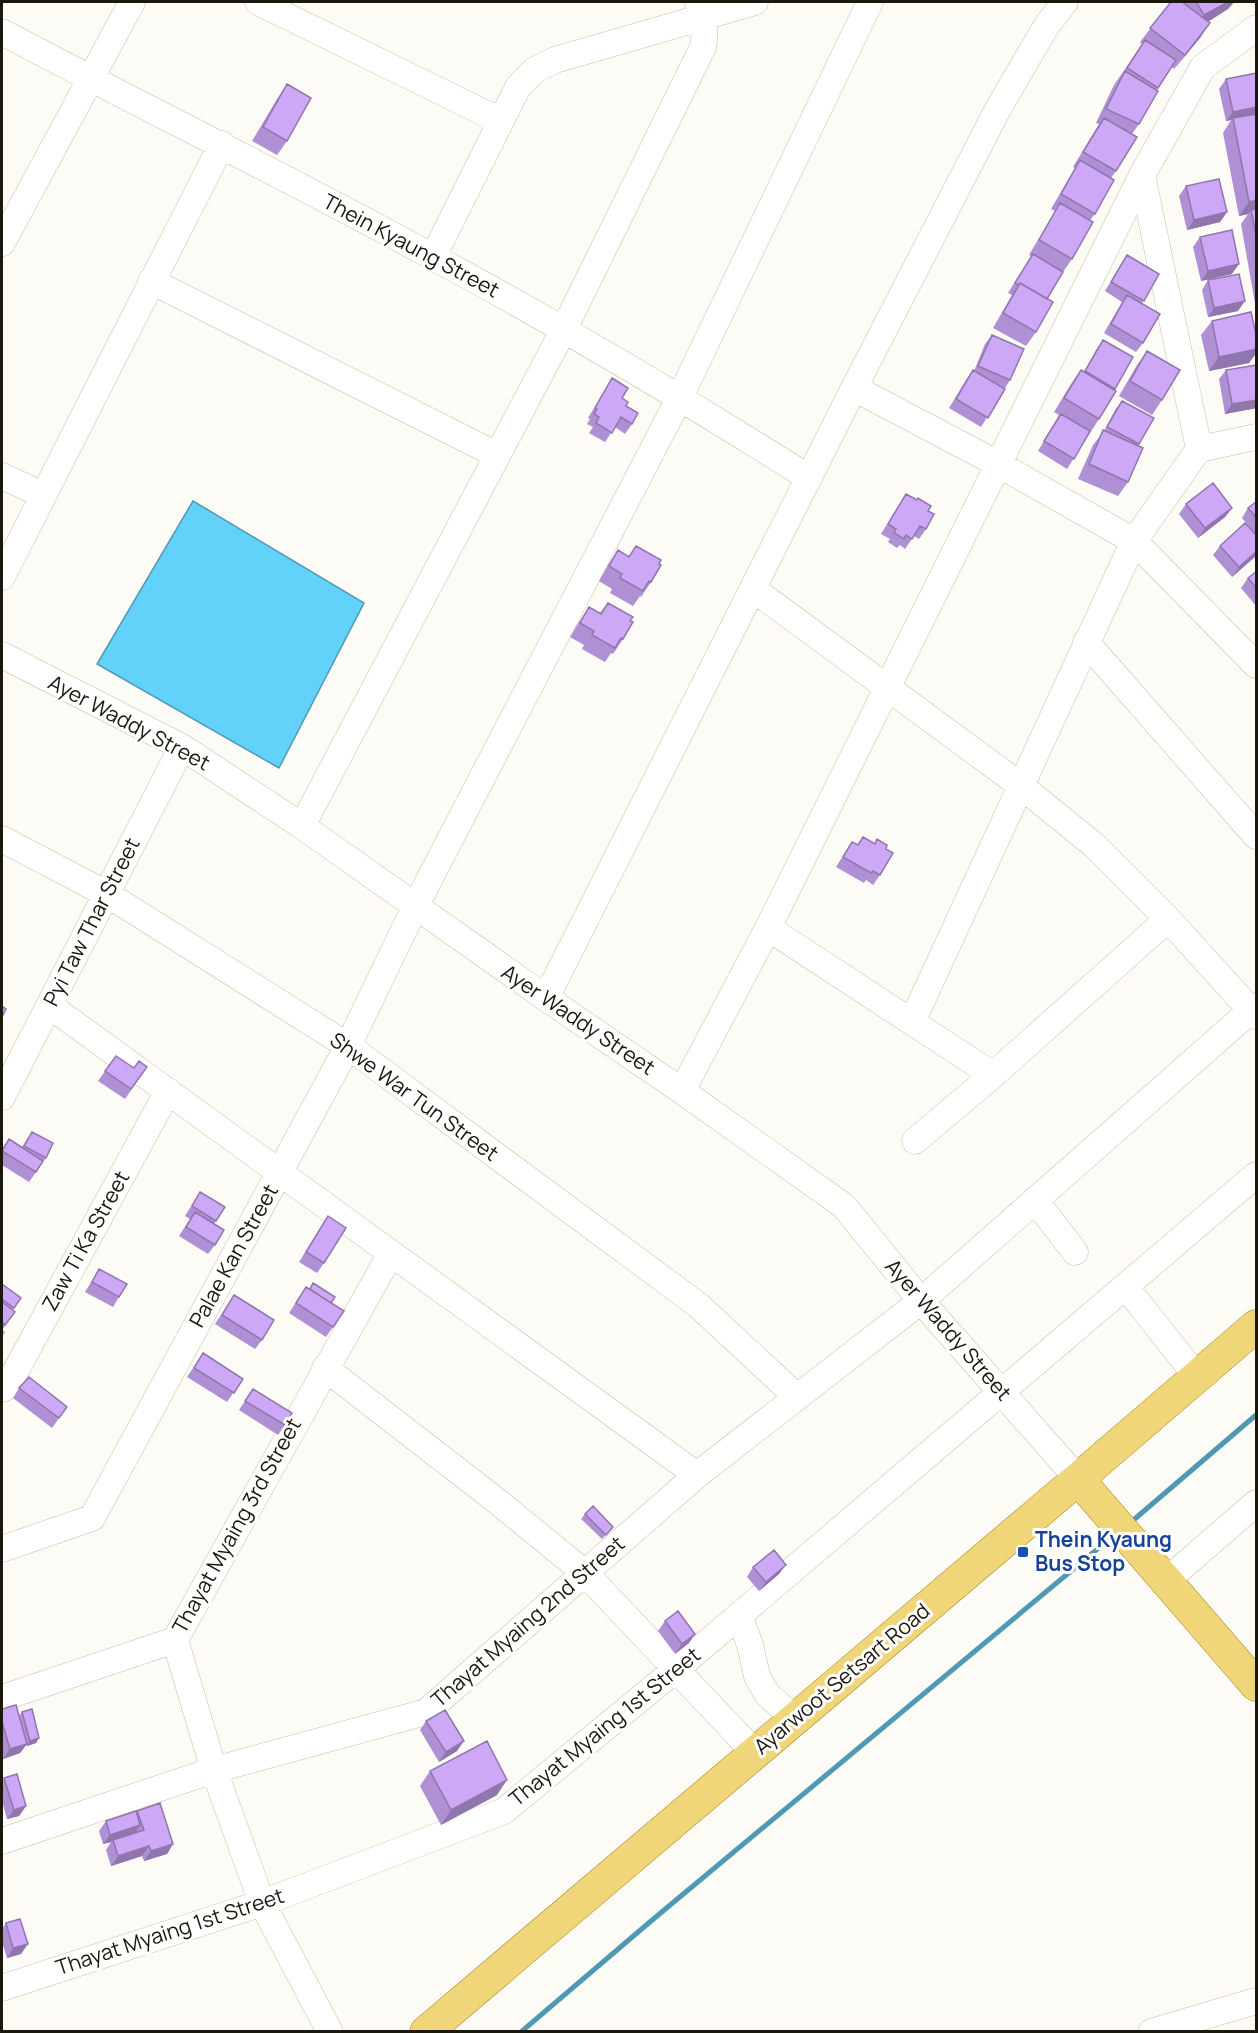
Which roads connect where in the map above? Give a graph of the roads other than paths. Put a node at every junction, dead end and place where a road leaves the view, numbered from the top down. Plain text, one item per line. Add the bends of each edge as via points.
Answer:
1 (132, 2) edge
2 (258, 2) edge
3 (755, 2) edge
4 (870, 2) edge
5 (1065, 2) edge
6 (289, 9) edge
7 (701, 10) edge
8 (1257, 28) edge
9 (2, 32) edge
10 (90, 79) junction
11 (501, 121) junction
12 (222, 144) junction
13 (1142, 175) junction
14 (2, 243) edge
15 (433, 256) junction
16 (151, 281) junction
17 (564, 329) junction
18 (854, 388) junction
19 (680, 397) junction
20 (1257, 437) edge
21 (1199, 448) junction
22 (497, 454) junction
23 (998, 464) junction
24 (2, 476) edge
25 (809, 478) junction
26 (43, 495) junction
27 (1134, 541) junction
28 (2, 578) edge
29 (753, 589) junction
30 (1086, 642) junction
31 (2, 656) edge
32 (1257, 665) edge
33 (887, 686) junction
34 (182, 747) junction
35 (1020, 785) junction
36 (302, 826) junction
37 (1257, 836) edge
38 (2, 839) edge
39 (107, 894) junction
40 (416, 908) junction
41 (1168, 919) junction
42 (768, 928) junction
43 (546, 998) junction
44 (50, 1006) junction
45 (1255, 1011) edge
46 (912, 1022) junction
47 (348, 1047) junction
48 (993, 1076) junction
49 (168, 1091) junction
50 (682, 1091) junction
51 (2, 1097) edge
52 (915, 1141) dead end
53 (279, 1172) junction
54 (1257, 1175) edge
55 (1035, 1200) junction
56 (1075, 1252) dead end
57 (391, 1253) junction
58 (1126, 1287) junction
59 (921, 1301) junction
60 (1257, 1326) edge
61 (325, 1368) junction
62 (1197, 1377) junction
63 (2, 1389) edge
64 (1002, 1392) junction
65 (797, 1397) junction
66 (696, 1475) junction
67 (1078, 1479) junction
68 (1257, 1503) edge
69 (2, 1549) edge
70 (585, 1573) junction
71 (1166, 1581) junction
72 (740, 1615) junction
73 (175, 1640) junction
74 (675, 1670) junction
75 (1257, 1685) edge
76 (2, 1698) edge
77 (795, 1719) junction
78 (754, 1753) junction
79 (214, 1770) junction
80 (2, 1841) edge
81 (262, 1903) junction
82 (2, 1988) edge
83 (1257, 2001) edge
84 (330, 2031) edge
85 (426, 2031) edge
86 (1151, 2031) edge

1 - 10 street
2 - 6 street
3 - 7 street
4 - 19 street, Palae Kan Street
5 - 18 street via 999,107
6 - 11 street
7 - 11 street via 535,70 518,87
7 - 17 street via 705,32 702,47
8 - 13 street via 1203,67
9 - 10 street, Thein Kyaung Street
10 - 12 street, Thein Kyaung Street
10 - 14 street
11 - 15 street
12 - 15 street, Thein Kyaung Street
12 - 16 street
13 - 21 street
13 - 23 street
15 - 17 street, Thein Kyaung Street
16 - 22 street
16 - 26 street
17 - 19 street, Thein Kyaung Street
17 - 22 street
18 - 23 street
18 - 25 street
19 - 25 street, Thein Kyaung Street
19 - 40 street, Palae Kan Street
20 - 21 street
21 - 27 street
22 - 36 street
23 - 27 street
23 - 33 street
24 - 26 street
25 - 29 street
26 - 28 street
27 - 30 street
27 - 32 street
29 - 33 street
29 - 43 street
30 - 35 street
30 - 37 street
31 - 34 street, Ayer Waddy Street
33 - 35 street
33 - 42 street
34 - 36 street, Ayer Waddy Street
34 - 39 street, Pyi Taw Thar Street
35 - 41 street via 1095,846
35 - 46 street
36 - 40 street, Ayer Waddy Street
38 - 39 street, Shwe War Tun Street
39 - 44 street, Pyi Taw Thar Street
39 - 47 street, Shwe War Tun Street
40 - 43 street, Ayer Waddy Street
40 - 47 street, Palae Kan Street
41 - 45 street
41 - 48 street
42 - 46 street
42 - 50 street
43 - 50 street, Ayer Waddy Street
44 - 49 street
44 - 51 street, Pyi Taw Thar Street
45 - 55 street, Thayat Myaing 2nd Street
46 - 48 street
47 - 53 street, Palae Kan Street
47 - 65 street, Shwe War Tun Street via 698,1305
48 - 52 street
49 - 53 street
49 - 63 street, Zaw Ti Ka Street via 7,1387
50 - 59 street, Ayer Waddy Street via 844,1206
53 - 57 street
53 - 69 street, Palae Kan Street via 92,1518
54 - 58 street, Thayat Myaing 1st Street
55 - 56 street
55 - 59 street, Thayat Myaing 2nd Street
57 - 61 street, Thayat Myaing 3rd Street
57 - 66 street
58 - 62 street
58 - 64 street, Thayat Myaing 1st Street
59 - 64 street, Ayer Waddy Street
59 - 65 street, Thayat Myaing 2nd Street
60 - 62 main road, Ayarwoot Setsart Road
61 - 70 street
61 - 73 street, Thayat Myaing 3rd Street
62 - 67 main road, Ayarwoot Setsart Road
64 - 67 street, Ayer Waddy Street
64 - 72 street, Thayat Myaing 1st Street
65 - 66 street, Thayat Myaing 2nd Street
66 - 70 street, Thayat Myaing 2nd Street
67 - 71 main road
67 - 77 main road, Ayarwoot Setsart Road
68 - 71 street
70 - 74 street
70 - 79 street, Thayat Myaing 2nd Street via 426,1712
71 - 75 main road
72 - 74 street, Thayat Myaing 1st Street
72 - 77 street via 757,1676 767,1694
73 - 76 street, Thayat Myaing 3rd Street
73 - 79 street
74 - 78 street
74 - 81 street, Thayat Myaing 1st Street via 504,1810
77 - 78 main road, Ayarwoot Setsart Road
78 - 85 main road, Ayarwoot Setsart Road
79 - 80 street, Thayat Myaing 2nd Street
79 - 81 street
81 - 82 street, Thayat Myaing 1st Street
81 - 84 street
83 - 86 street

